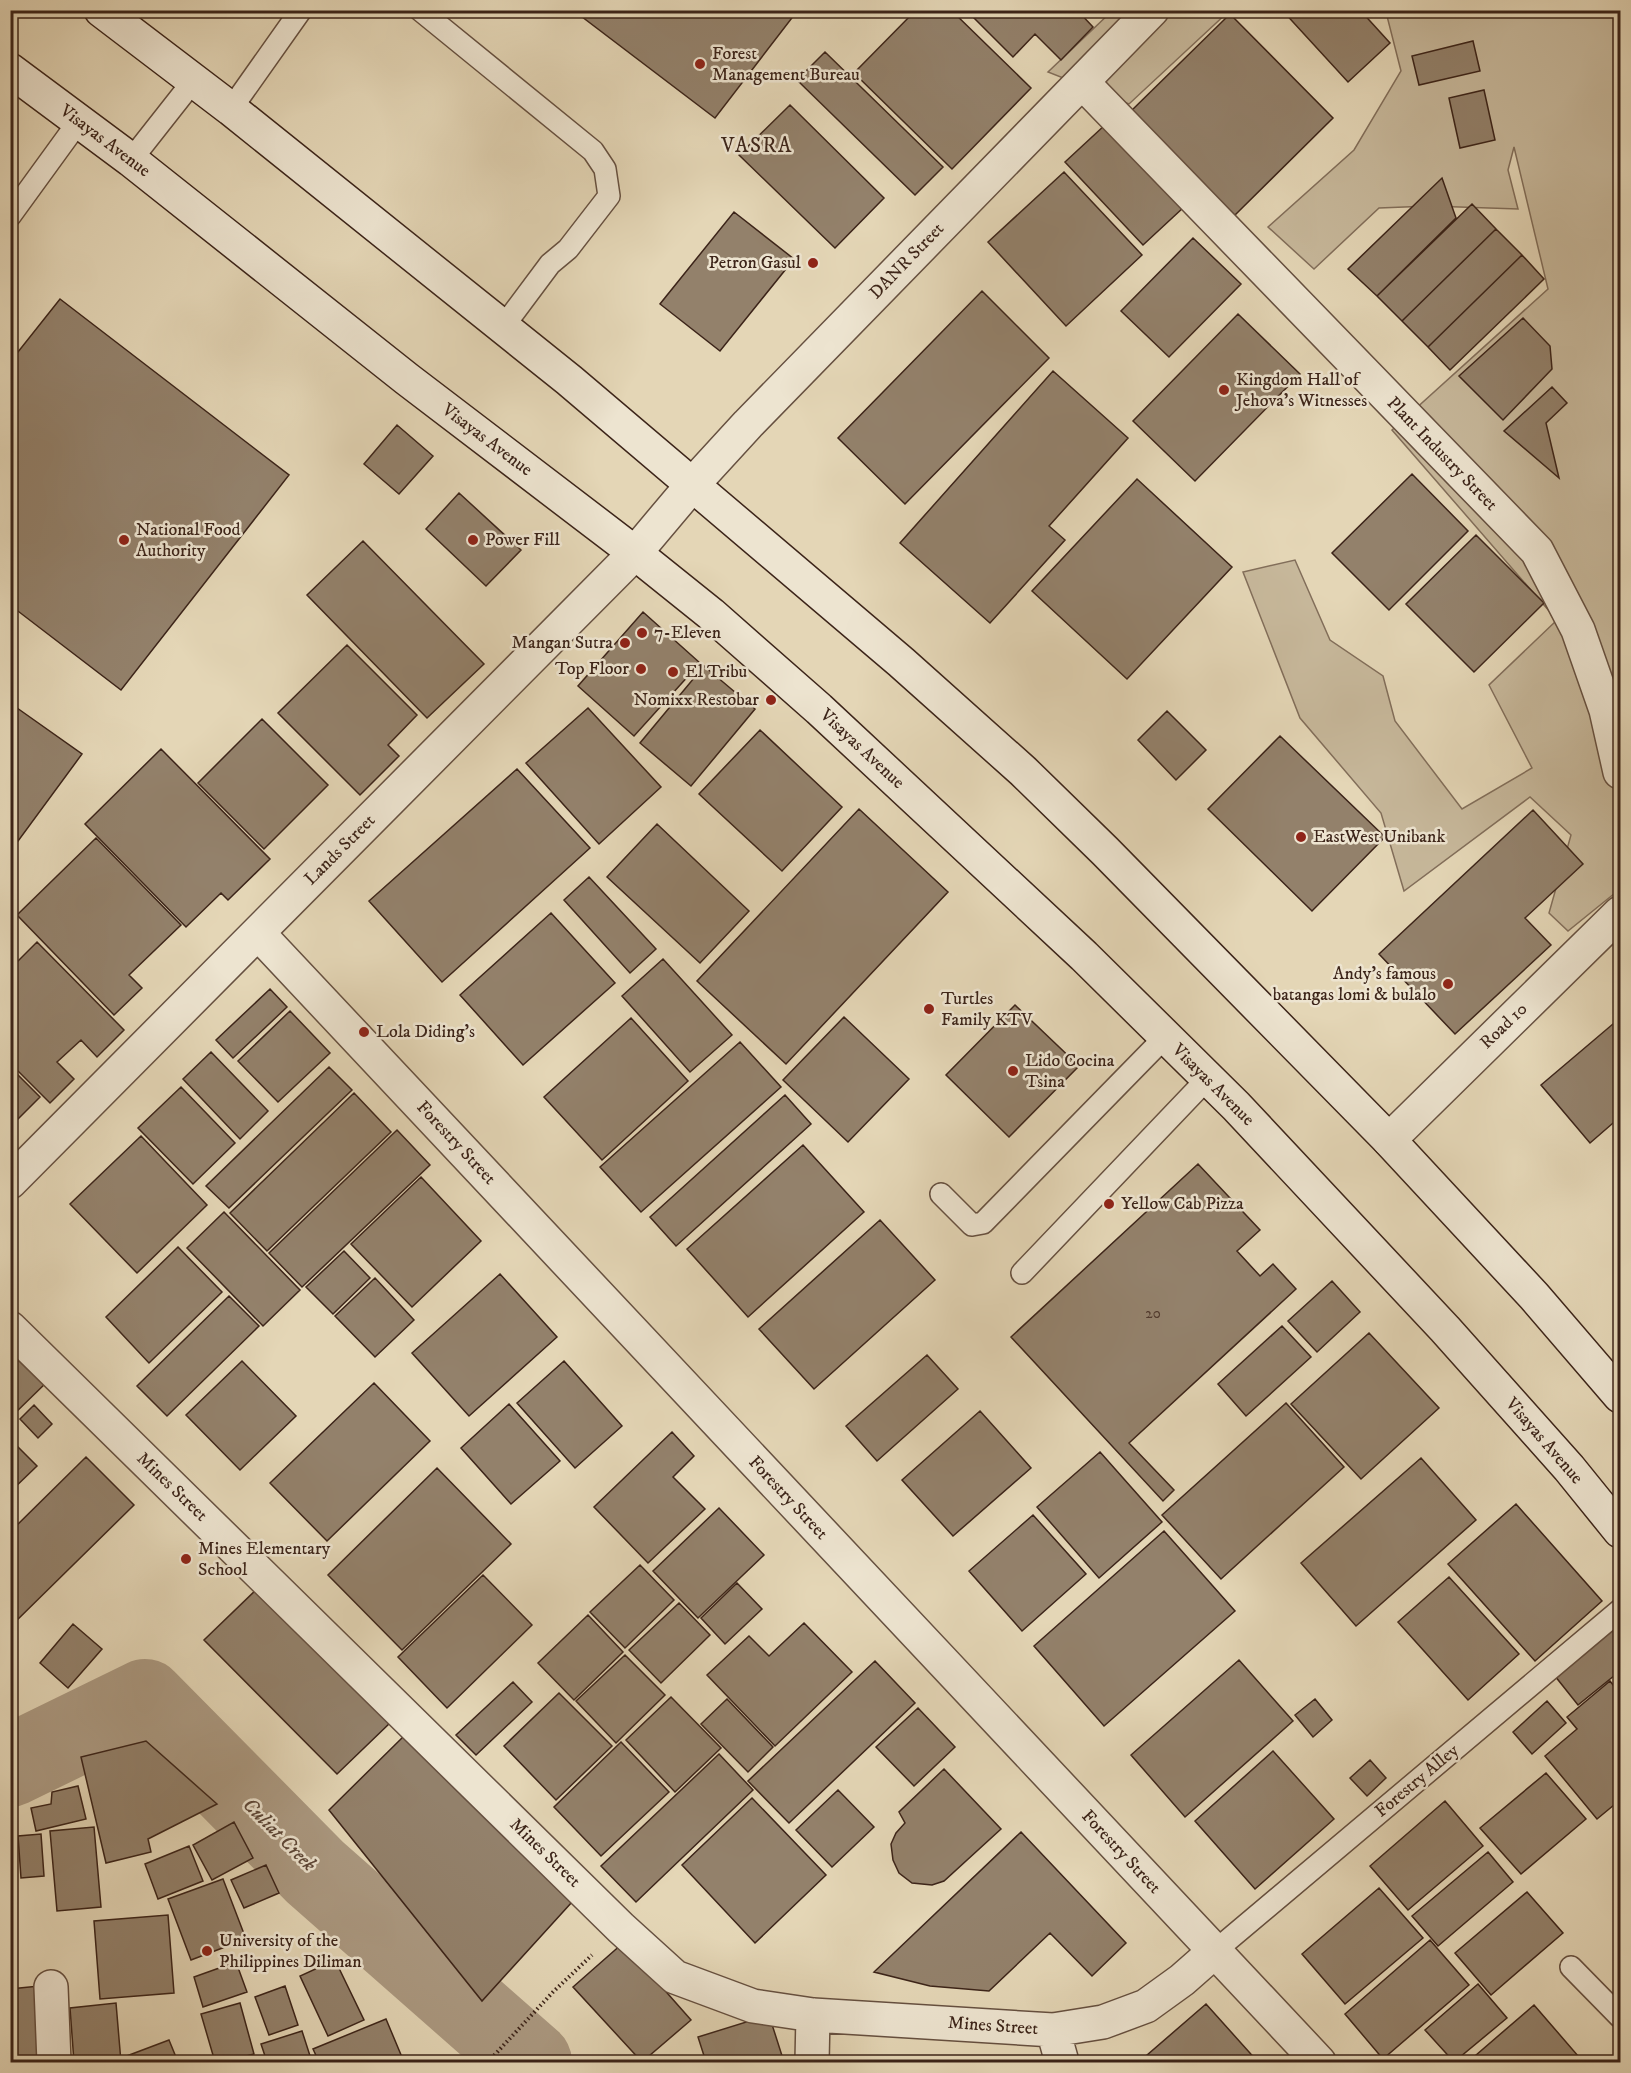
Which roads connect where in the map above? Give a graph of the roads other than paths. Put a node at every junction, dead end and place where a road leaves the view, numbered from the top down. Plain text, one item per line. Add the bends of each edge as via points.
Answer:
1 (100, 10) edge
2 (301, 10) edge
3 (420, 10) edge
4 (1152, 10) edge
5 (10, 70) edge
6 (194, 80) junction
7 (1082, 82) junction
8 (231, 110) junction
9 (79, 121) junction
10 (131, 160) junction
11 (10, 216) edge
12 (503, 327) junction
13 (693, 484) junction
14 (667, 516) joint
15 (635, 553) junction
16 (1620, 772) edge
17 (1620, 913) edge
18 (258, 933) junction
19 (1165, 1037) junction
20 (1208, 1078) junction
21 (1389, 1140) junction
22 (10, 1182) edge
23 (941, 1194) dead end
24 (1022, 1273) dead end
25 (10, 1328) edge
26 (1620, 1396) edge
27 (1620, 1531) edge
28 (1620, 1611) edge
29 (1215, 1951) junction
30 (1571, 1967) dead end
31 (51, 1987) dead end
32 (813, 2015) junction
33 (1620, 2017) edge
34 (1053, 2030) junction
35 (54, 2062) edge
36 (812, 2062) edge
37 (1062, 2062) edge
38 (1319, 2062) edge

1 - 6 street
2 - 8 lane
3 - 12 lane via 593,151 606,169 609,196 568,249 550,264
4 - 7 street, DANR Street
5 - 9 street, Visayas Avenue
6 - 8 street
6 - 10 lane
7 - 13 street, DANR Street
7 - 16 street, Plant Industry Street via 1537,551 1578,630 1606,710
8 - 12 street
9 - 10 street, Visayas Avenue
9 - 11 lane
10 - 15 street, Visayas Avenue via 406,379
12 - 13 street
13 - 14 street, DANR Street
13 - 21 street via 1023,771
14 - 15 street, Lands Street
15 - 18 street, Lands Street
15 - 19 street, Visayas Avenue via 819,709 1084,956
17 - 21 street, Road 10
18 - 22 street, Lands Street
18 - 29 street, Forestry Street
19 - 20 street, Visayas Avenue
19 - 23 lane via 983,1222 972,1225
20 - 24 lane
20 - 27 street, Visayas Avenue via 1444,1329
21 - 26 street via 1534,1296
25 - 32 street, Mines Street via 675,1977 753,2006
28 - 29 lane, Forestry Alley
29 - 34 street, Mines Street via 1146,2006 1103,2022
29 - 38 street, Forestry Street
30 - 33 lane
31 - 35 street
32 - 34 street, Mines Street
32 - 36 street
34 - 37 street

